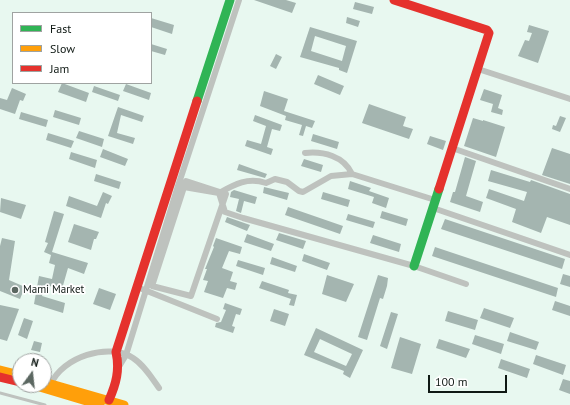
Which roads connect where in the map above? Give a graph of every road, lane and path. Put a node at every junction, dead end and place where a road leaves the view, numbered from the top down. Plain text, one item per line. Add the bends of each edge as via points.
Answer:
1 (230, 0) edge
2 (239, 0) edge
3 (394, 0) edge
4 (478, 70) junction
5 (570, 99) edge
6 (452, 148) junction
7 (305, 153) dead end
8 (352, 174) junction
9 (175, 185) junction
10 (570, 189) edge
11 (219, 193) junction
12 (434, 204) junction
13 (570, 255) edge
14 (414, 266) junction
15 (466, 284) dead end
16 (152, 286) joint
17 (142, 289) junction
18 (217, 319) dead end
19 (116, 352) junction
20 (126, 355) junction
21 (120, 365) junction
22 (0, 370) edge
23 (12, 373) edge
24 (0, 376) edge
25 (52, 378) edge
26 (12, 380) edge
27 (52, 386) edge
28 (52, 386) edge
29 (159, 388) dead end
30 (0, 393) edge
31 (110, 400) junction
32 (45, 405) edge
33 (100, 405) edge
34 (124, 405) edge

1 - 9 main road
2 - 9 street
3 - 4 main road via 487,30 489,36
4 - 5 street
4 - 6 main road
6 - 10 street
6 - 12 main road
7 - 8 street via 331,155 349,167
8 - 11 street via 331,176 303,192 287,182 275,179 266,183 255,179 242,181
8 - 12 street
9 - 11 street
9 - 17 main road
11 - 14 street via 225,212
12 - 13 street
12 - 14 main road
14 - 15 street
16 - 16 street via 191,296 226,194 186,181
17 - 18 street
17 - 19 main road
17 - 20 street
19 - 20 street
19 - 21 main road
19 - 25 street via 93,353 71,362
20 - 21 street
20 - 29 street via 143,367
21 - 31 main road via 118,382
22 - 23 main road
24 - 26 main road
27 - 31 main road
28 - 33 main road
30 - 32 lane
31 - 34 main road

